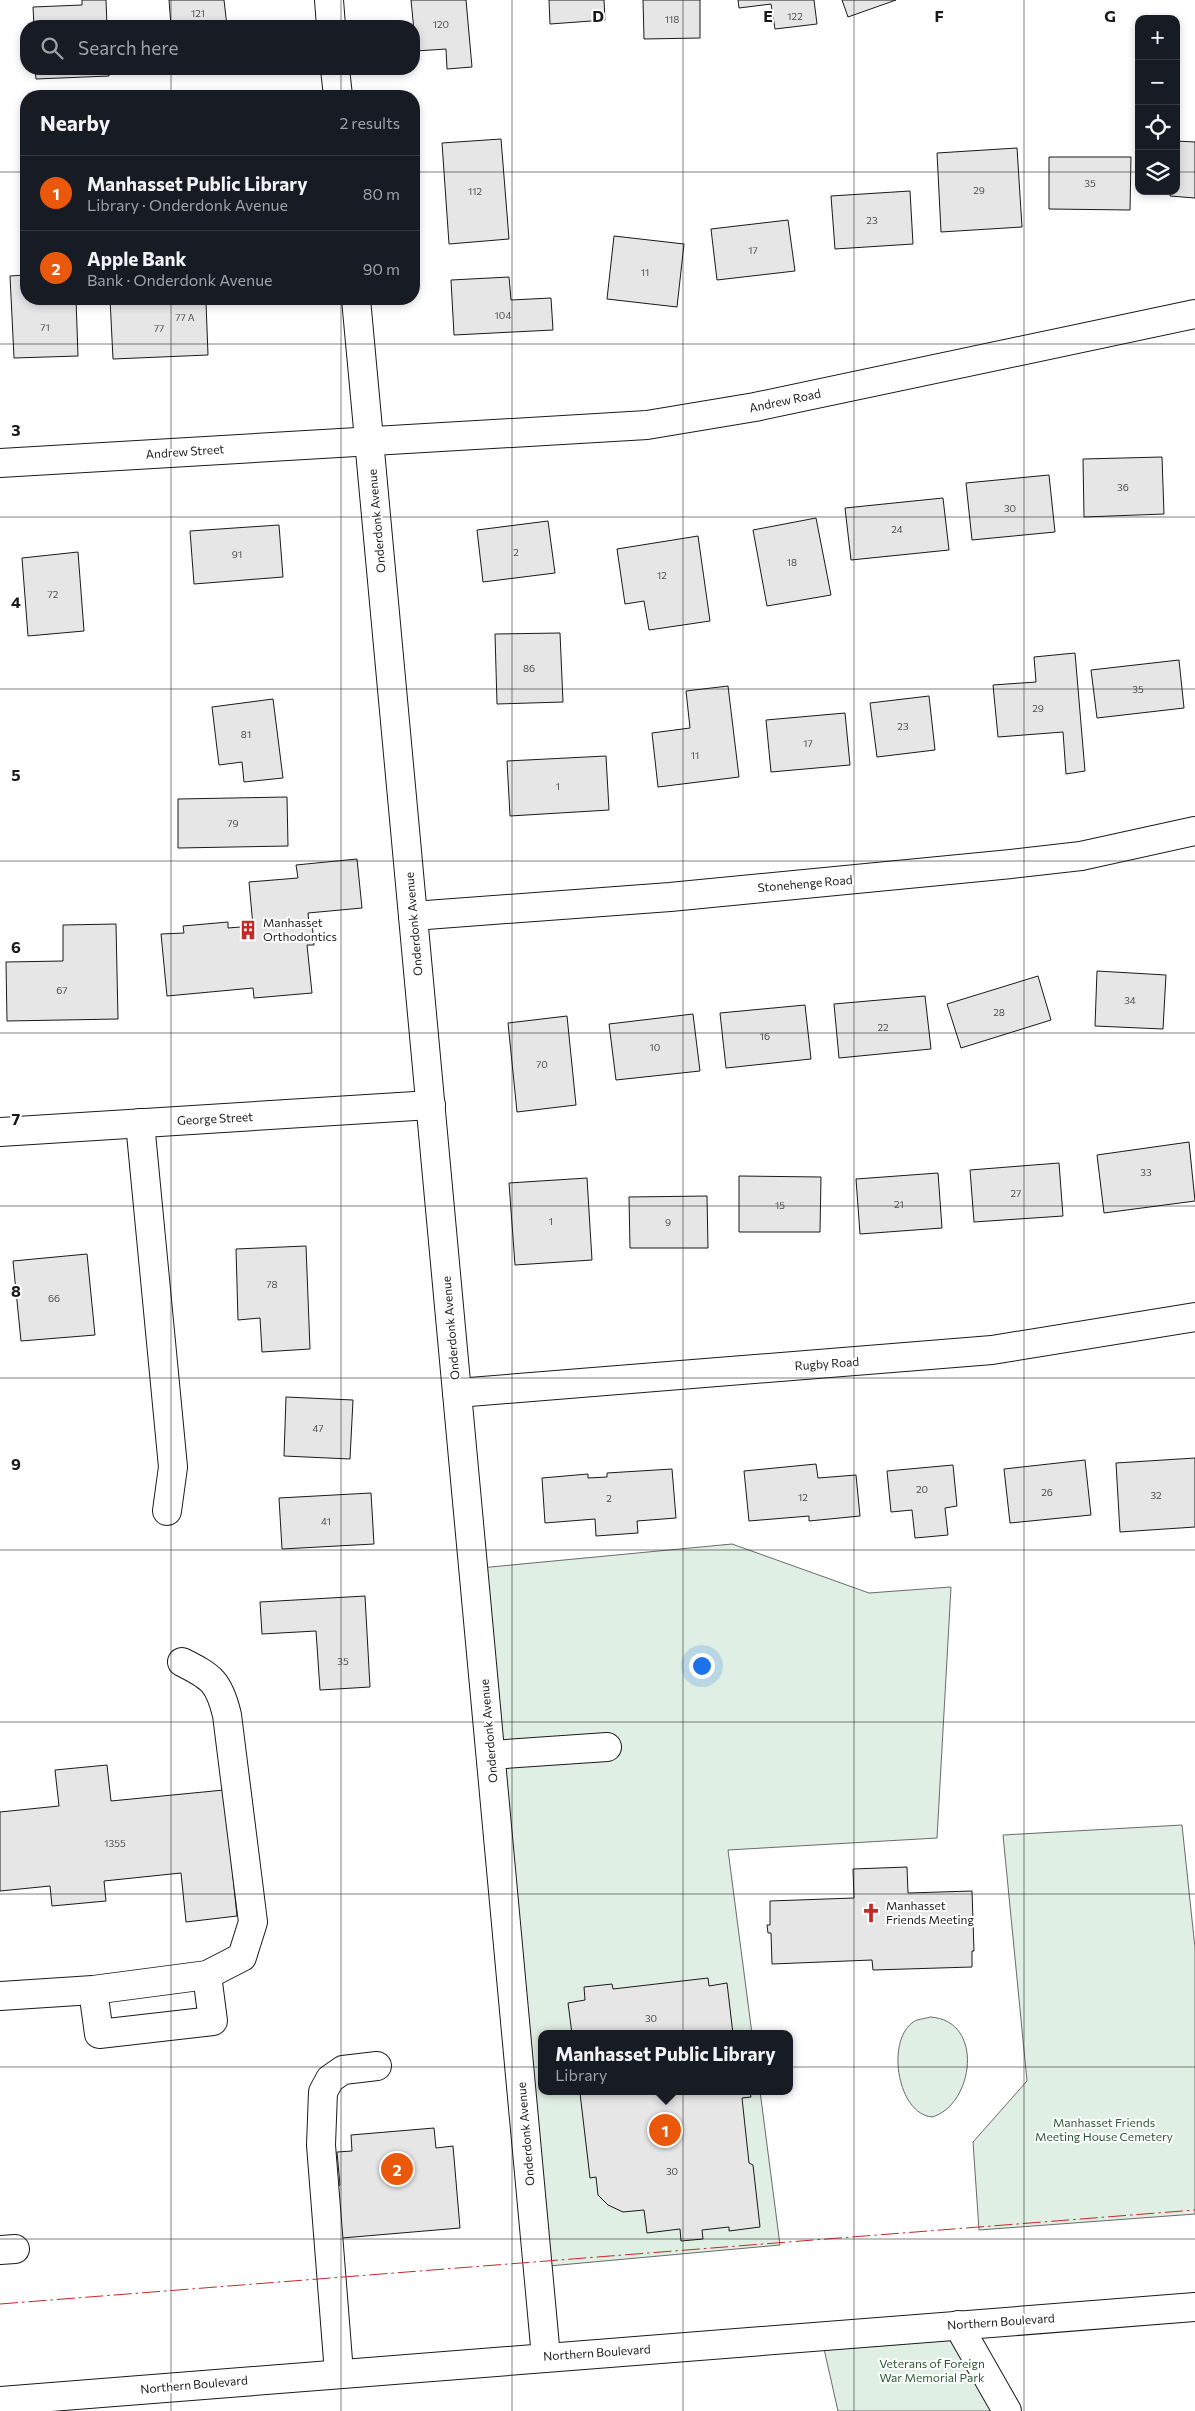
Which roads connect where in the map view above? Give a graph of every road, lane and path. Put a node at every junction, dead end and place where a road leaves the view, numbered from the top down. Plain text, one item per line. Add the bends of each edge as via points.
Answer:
1 (329, 0) edge
2 (331, 20) edge
3 (336, 75) edge
4 (337, 90) edge
5 (357, 305) edge
6 (1195, 314) edge
7 (369, 441) junction
8 (0, 464) edge
9 (1195, 830) edge
10 (413, 916) junction
11 (431, 1105) junction
12 (140, 1123) junction
13 (0, 1132) edge
14 (1195, 1317) edge
15 (457, 1392) junction
16 (167, 1511) dead end
17 (182, 1662) dead end
18 (607, 1747) dead end
19 (491, 1755) junction
20 (207, 1975) junction
21 (93, 1990) junction
22 (0, 1996) edge
23 (377, 2066) dead end
24 (1195, 2307) edge
25 (958, 2325) junction
26 (546, 2357) junction
27 (338, 2373) junction
28 (0, 2401) edge
29 (1007, 2411) edge

1 - 2 street
3 - 4 street
5 - 7 street, Onderdonk Avenue
6 - 7 street, Andrew Road via 701,418 618,427
7 - 8 street, Andrew Street
7 - 10 street, Onderdonk Avenue
9 - 10 street, Stonehenge Road via 1081,856 1012,864 670,897
10 - 11 street, Onderdonk Avenue
11 - 12 street, George Street
11 - 15 street, Onderdonk Avenue
12 - 13 street, George Street
12 - 16 street via 173,1467
14 - 15 street, Rugby Road via 992,1350
15 - 19 street, Onderdonk Avenue
17 - 20 street via 219,1688 226,1708 253,1922 242,1957
18 - 19 street
19 - 26 street, Onderdonk Avenue
20 - 21 street
20 - 21 street via 213,2021 98,2034
21 - 22 street
23 - 27 street via 343,2070 330,2079 323,2092 322,2144
24 - 25 street, Northern Boulevard
25 - 26 street, Northern Boulevard
25 - 29 street
26 - 27 street, Northern Boulevard
27 - 28 street, Northern Boulevard

